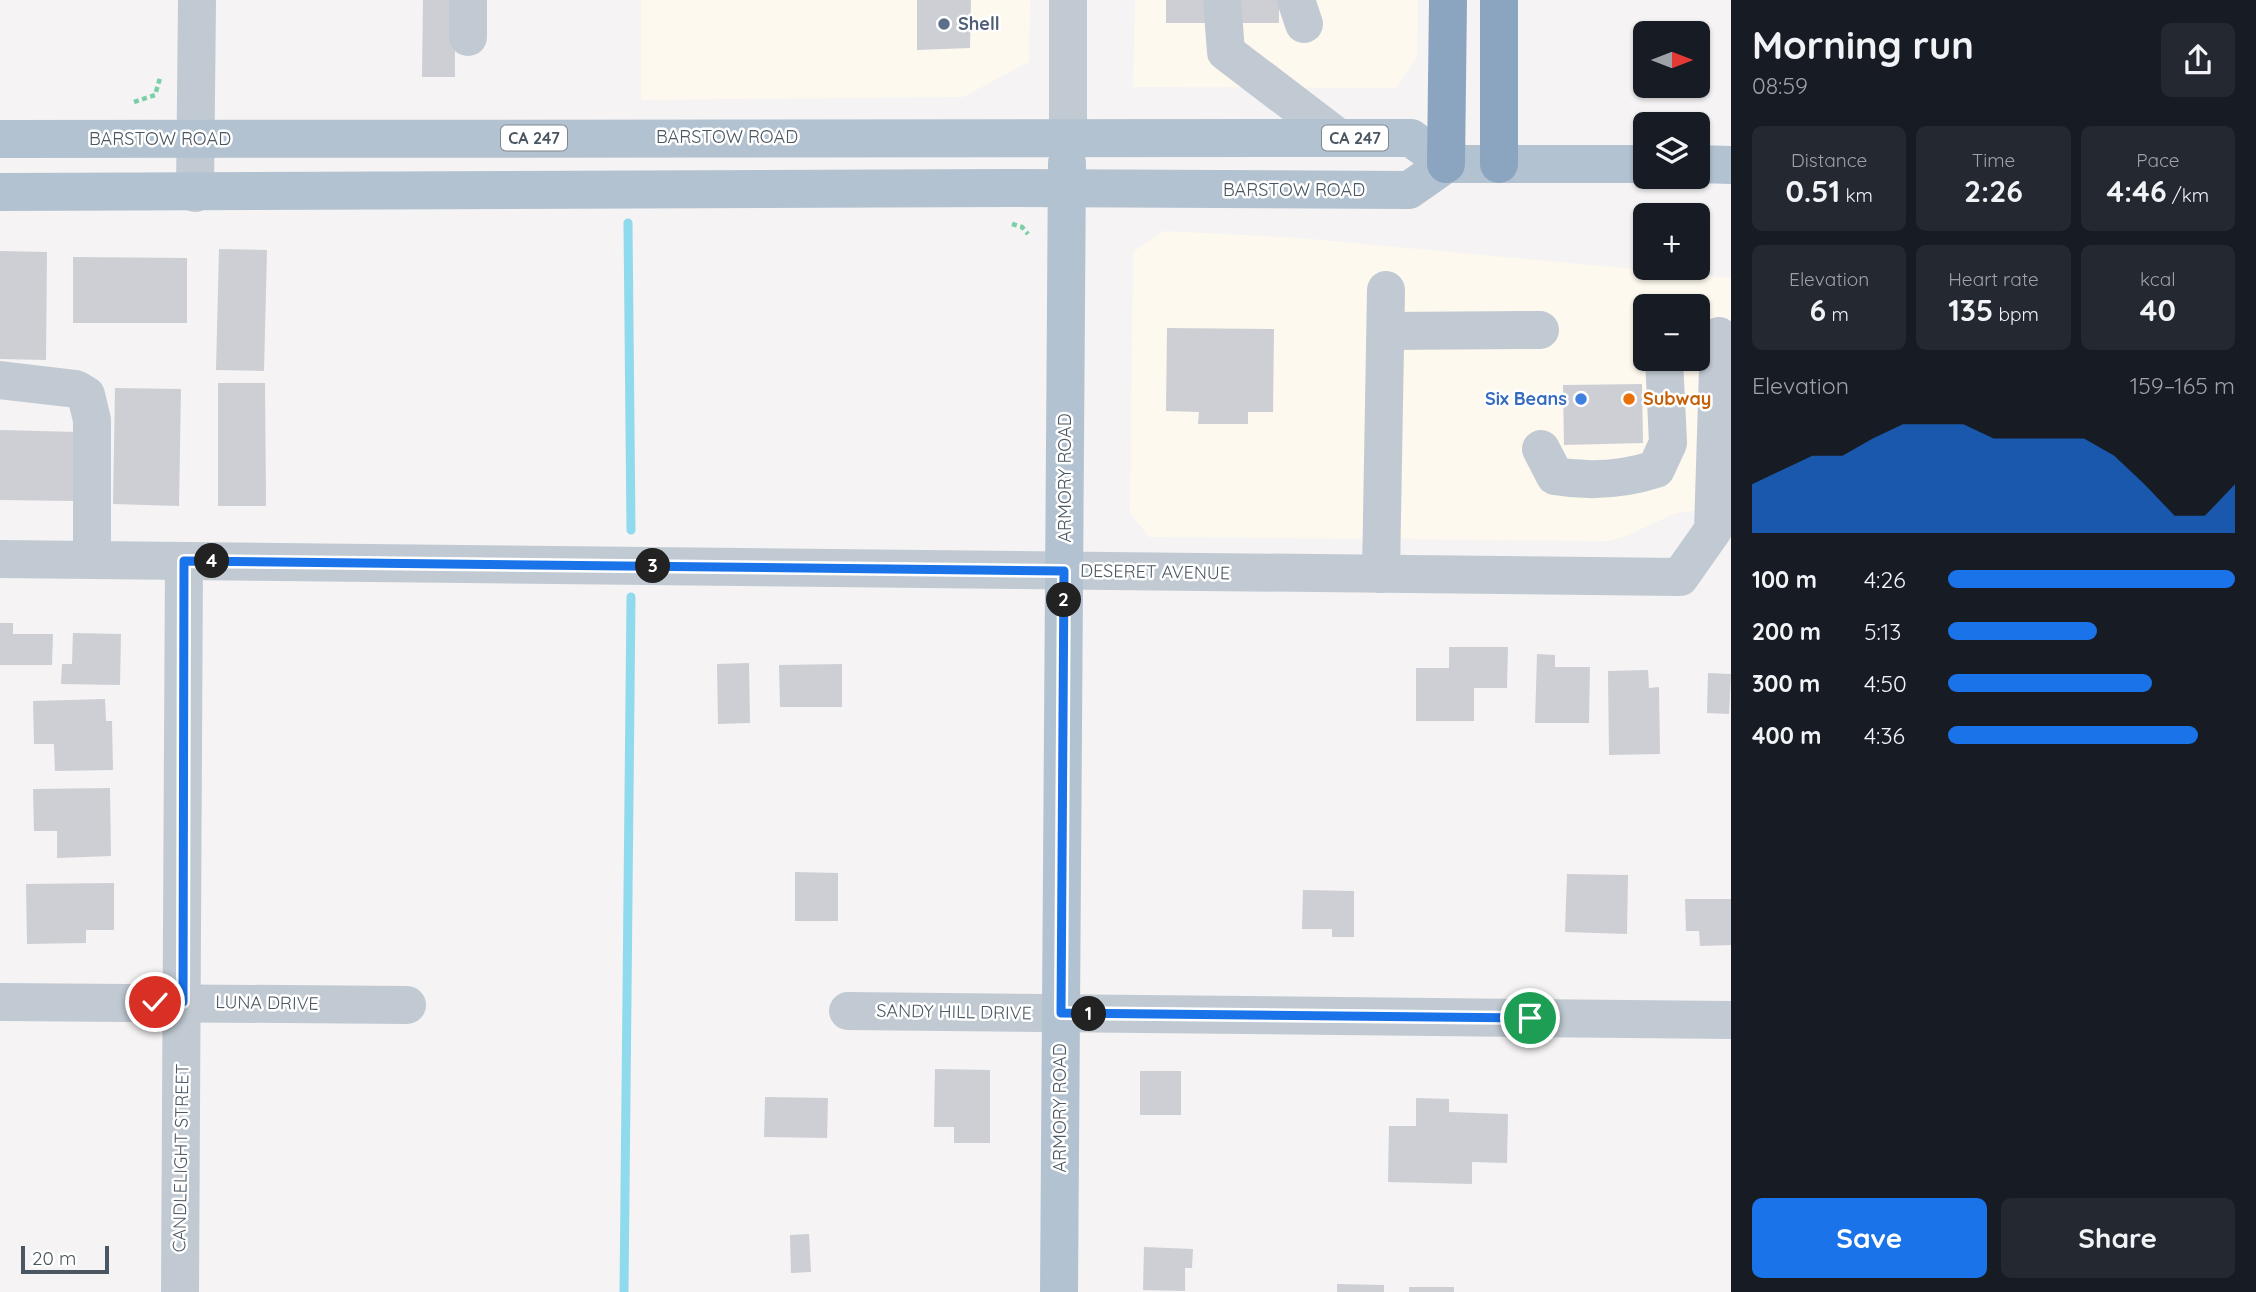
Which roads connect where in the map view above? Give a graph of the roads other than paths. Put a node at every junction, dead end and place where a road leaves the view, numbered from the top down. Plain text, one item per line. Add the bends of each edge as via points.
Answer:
1 (197, 0) edge
2 (468, 0) edge
3 (1068, 0) edge
4 (1223, 0) edge
5 (1448, 0) edge
6 (1499, 0) edge
7 (468, 37) dead end
8 (1068, 136) junction
9 (1339, 138) junction
10 (0, 139) edge
11 (196, 139) junction
12 (1446, 164) junction
13 (1499, 164) junction
14 (1633, 164) edge
15 (1710, 164) edge
16 (1731, 164) edge
17 (1067, 188) junction
18 (0, 192) edge
19 (195, 193) junction
20 (1387, 290) dead end
21 (1540, 330) dead end
22 (1386, 331) junction
23 (1719, 336) dead end
24 (1665, 371) edge
25 (0, 380) edge
26 (1541, 449) dead end
27 (0, 559) edge
28 (92, 560) junction
29 (184, 561) junction
30 (1064, 571) junction
31 (1381, 574) junction
32 (0, 1002) edge
33 (183, 1002) junction
34 (407, 1005) dead end
35 (848, 1011) dead end
36 (1061, 1013) junction
37 (1731, 1020) edge
38 (180, 1292) edge
39 (1059, 1292) edge

1 - 11 street
2 - 7 street
3 - 8 street, ARMORY ROAD
4 - 9 street via 1226,52
5 - 12 highway
6 - 13 highway
8 - 9 main road, BARSTOW ROAD / CA 247
8 - 11 main road, BARSTOW ROAD / CA 247
8 - 17 main road, ARMORY ROAD
9 - 12 main road, BARSTOW ROAD / CA 247 via 1411,138
10 - 11 main road, BARSTOW ROAD / CA 247
11 - 19 street
12 - 13 main road
12 - 17 main road, BARSTOW ROAD via 1409,190
13 - 14 main road
15 - 16 main road
17 - 19 main road, BARSTOW ROAD
17 - 30 main road, ARMORY ROAD
18 - 19 main road, BARSTOW ROAD
20 - 22 street
21 - 22 street
22 - 31 street
23 - 31 street, DESERET AVENUE via 1713,530 1680,577
24 - 26 street via 1668,443 1656,469 1627,478 1580,481 1555,476
25 - 28 street via 76,389 86,395 92,420
27 - 28 street, DESERET AVENUE
28 - 29 street, DESERET AVENUE
29 - 30 street, DESERET AVENUE
29 - 33 street, CANDLELIGHT STREET
30 - 31 street, DESERET AVENUE
30 - 36 main road, ARMORY ROAD
32 - 33 street, LUNA DRIVE
33 - 34 street, LUNA DRIVE
33 - 38 street, CANDLELIGHT STREET
35 - 36 street, SANDY HILL DRIVE
36 - 37 street, SANDY HILL DRIVE
36 - 39 main road, ARMORY ROAD

